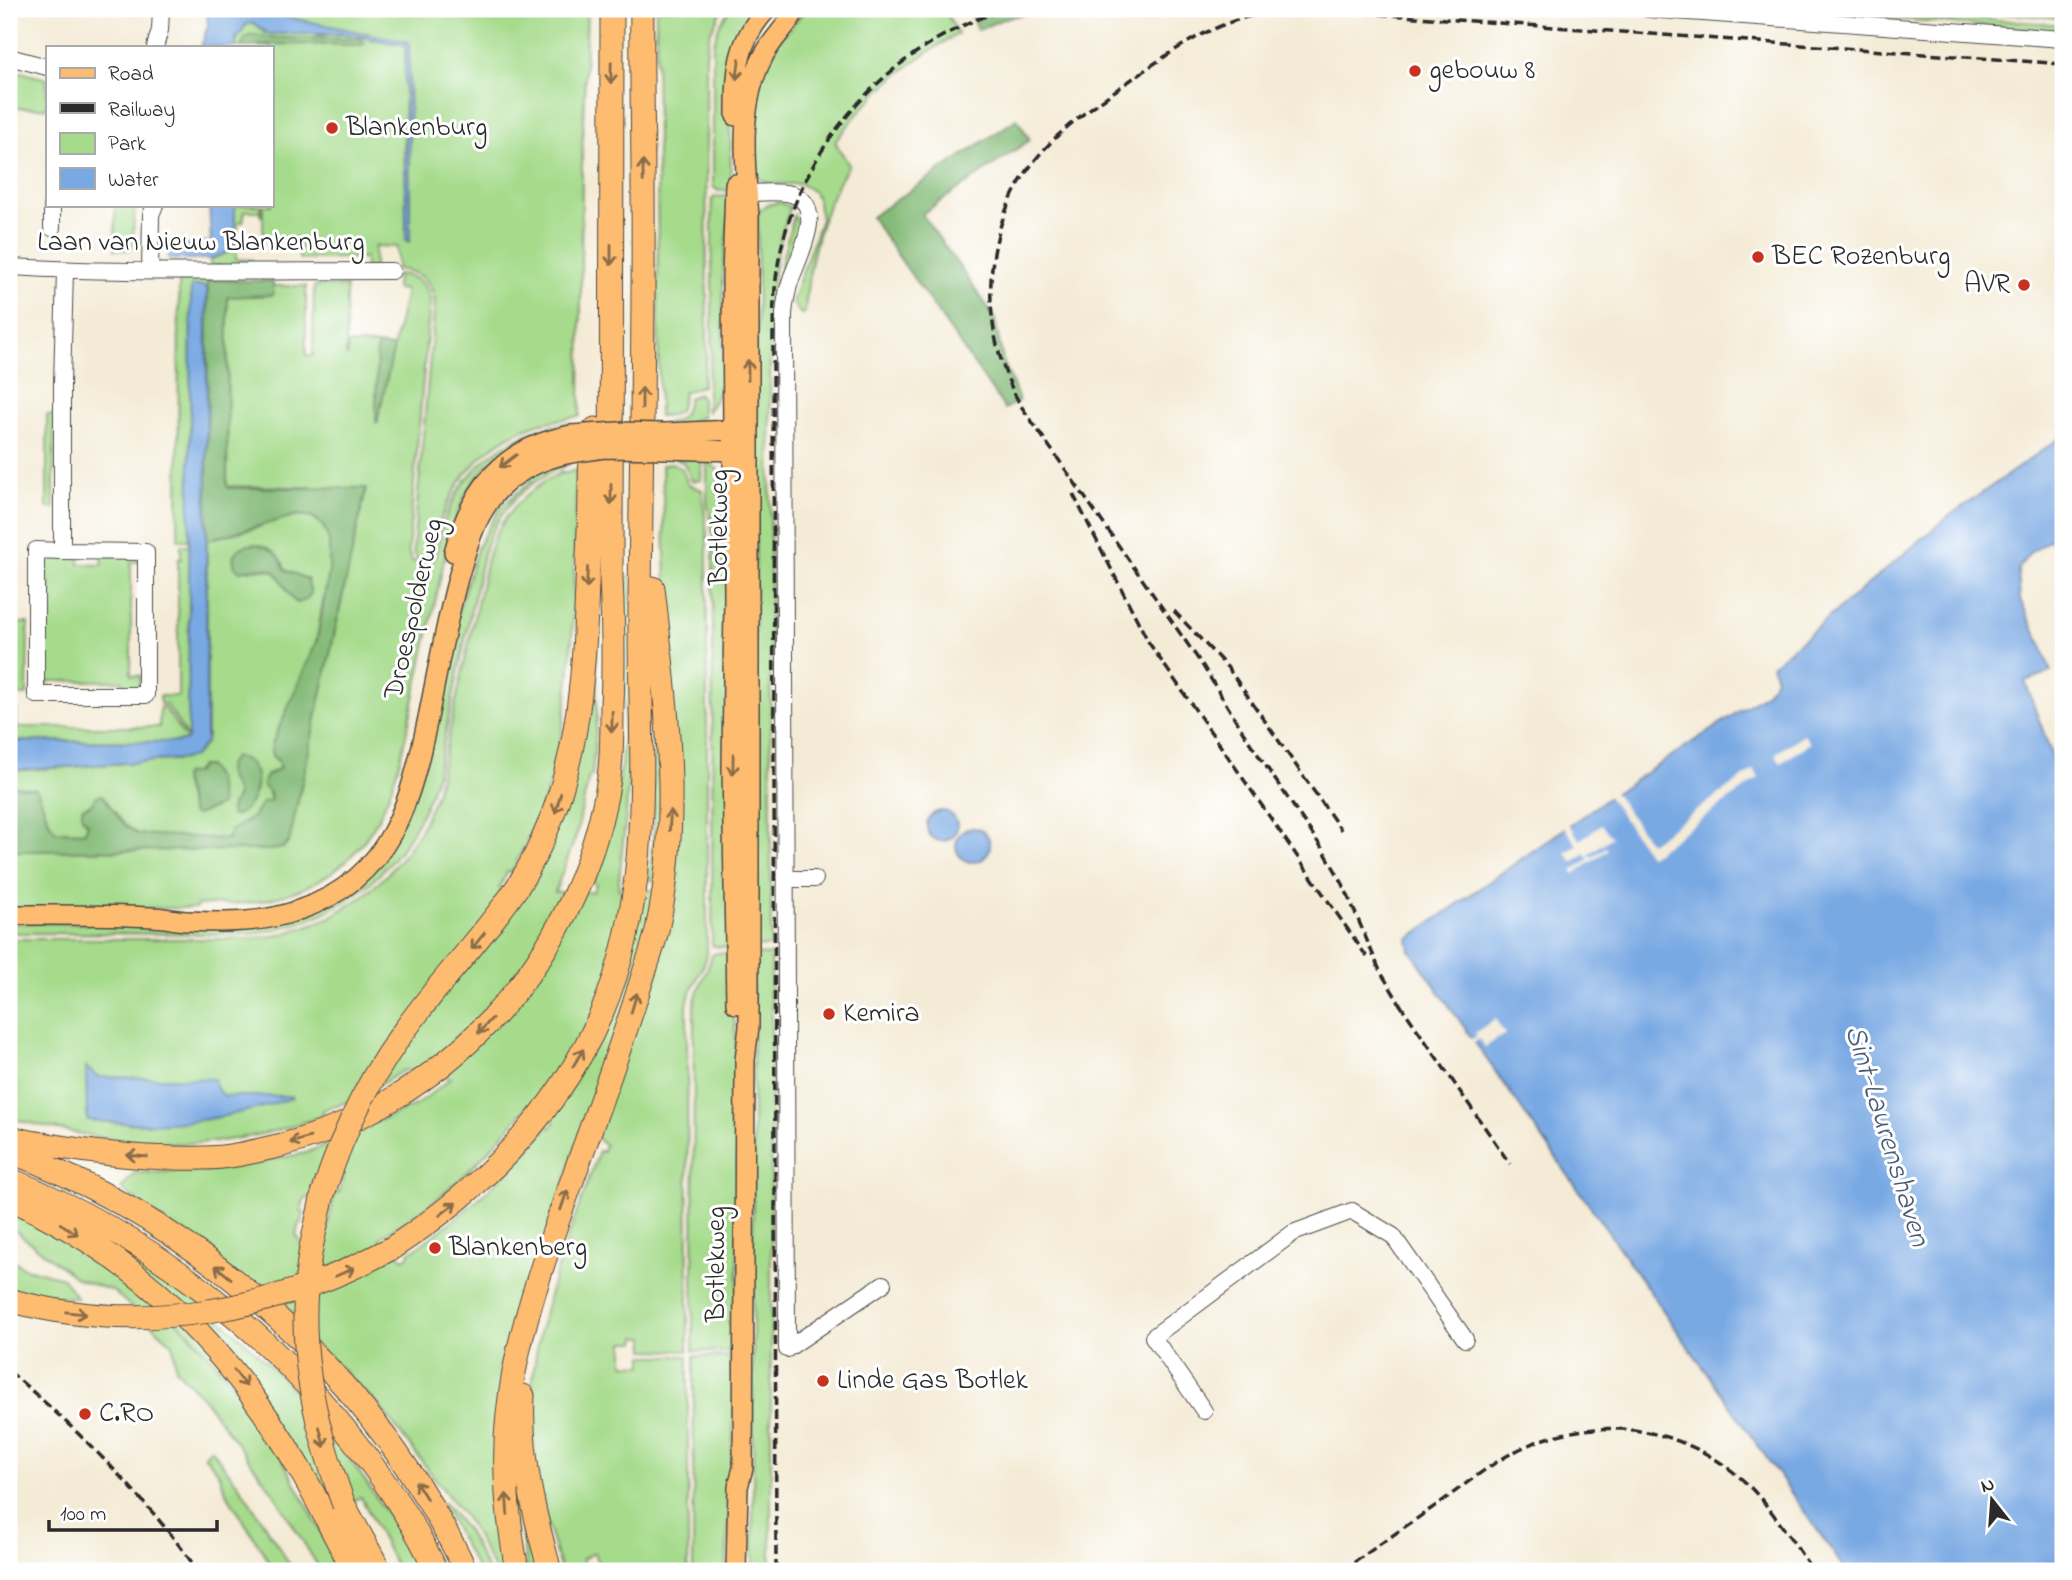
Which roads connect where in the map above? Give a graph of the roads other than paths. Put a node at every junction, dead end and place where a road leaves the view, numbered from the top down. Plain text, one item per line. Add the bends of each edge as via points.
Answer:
1 (161, 9) edge
2 (611, 9) edge
3 (642, 9) edge
4 (767, 9) edge
5 (796, 9) edge
6 (1648, 9) edge
7 (2063, 39) edge
8 (155, 46) edge
9 (9, 57) edge
10 (46, 67) edge
11 (741, 194) junction
12 (52, 206) edge
13 (154, 207) edge
14 (52, 228) dead end
15 (9, 267) edge
16 (65, 270) junction
17 (150, 271) junction
18 (392, 271) dead end
19 (612, 353) junction
20 (741, 434) junction
21 (666, 441) junction
22 (733, 451) junction
23 (642, 491) junction
24 (62, 551) junction
25 (787, 879) junction
26 (815, 879) dead end
27 (9, 915) edge
28 (746, 1060) junction
29 (9, 1138) edge
30 (9, 1151) edge
31 (9, 1179) edge
32 (9, 1198) edge
33 (542, 1265) junction
34 (883, 1284) dead end
35 (9, 1300) edge
36 (1465, 1339) dead end
37 (1204, 1411) dead end
38 (743, 1468) junction
39 (354, 1571) edge
40 (380, 1571) edge
41 (436, 1571) edge
42 (466, 1571) edge
43 (517, 1571) edge
44 (550, 1571) edge
45 (736, 1571) edge
46 (749, 1571) edge

1 - 8 street
2 -> 19 highway
23 -> 3 highway
4 -> 11 main road, Botlekweg via 745,38 737,71
5 - 11 main road, Botlekweg via 763,55 750,88
6 - 7 street
9 - 10 street
11 - 20 main road, Botlekweg via 732,278
11 - 25 street via 794,195 803,201 810,216 784,314
12 - 14 street
13 - 17 street
15 - 16 street, Laan van Nieuw Blankenburg
16 - 17 street, Laan van Nieuw Blankenburg
16 - 24 street
17 - 18 street, Laan van Nieuw Blankenburg
19 -> 29 highway via 614,643 612,745 604,804 589,863 577,889 554,936 510,999 480,1033 426,1077 353,1121 305,1139 205,1158 139,1157
19 -> 40 highway, bridge via 594,436 578,721 555,814 518,886 398,1039 355,1111 336,1153 311,1248 304,1317 309,1387 344,1505
20 - 21 main road, Droespolderweg
20 - 22 main road
20 - 28 main road, Botlekweg
21 - 22 main road, Droespolderweg
21 - 27 main road, Droespolderweg, bridge via 618,432 526,449 482,486 468,509 452,559 407,771 378,836 348,869 321,888 256,909 155,917
22 -> 28 main road, Botlekweg via 734,951 737,1026
33 -> 23 highway via 620,1047 653,944 664,888 671,773
35 -> 23 highway, bridge via 69,1313 160,1316 246,1305 310,1286 392,1248 444,1213 498,1166 541,1115 586,1046 602,1010 626,937 636,886 642,790
24 - 24 street via 146,552 146,695 36,695 36,550
25 - 26 street
25 - 34 street via 787,1349
28 - 38 main road, Botlekweg
42 -> 30 highway via 418,1484 372,1419 320,1359 265,1307 187,1244 149,1220 88,1185
31 - 41 highway via 107,1226 168,1264 247,1324 334,1414 404,1511
32 -> 39 highway via 99,1247 139,1277 223,1357 293,1458
43 -> 33 highway via 506,1484 508,1414 519,1344
33 - 44 highway via 526,1353 522,1415 530,1494
36 - 37 street via 1393,1236 1352,1211 1293,1233 1153,1338
38 - 45 main road, Botlekweg via 738,1487
38 - 46 main road, Botlekweg via 749,1488

